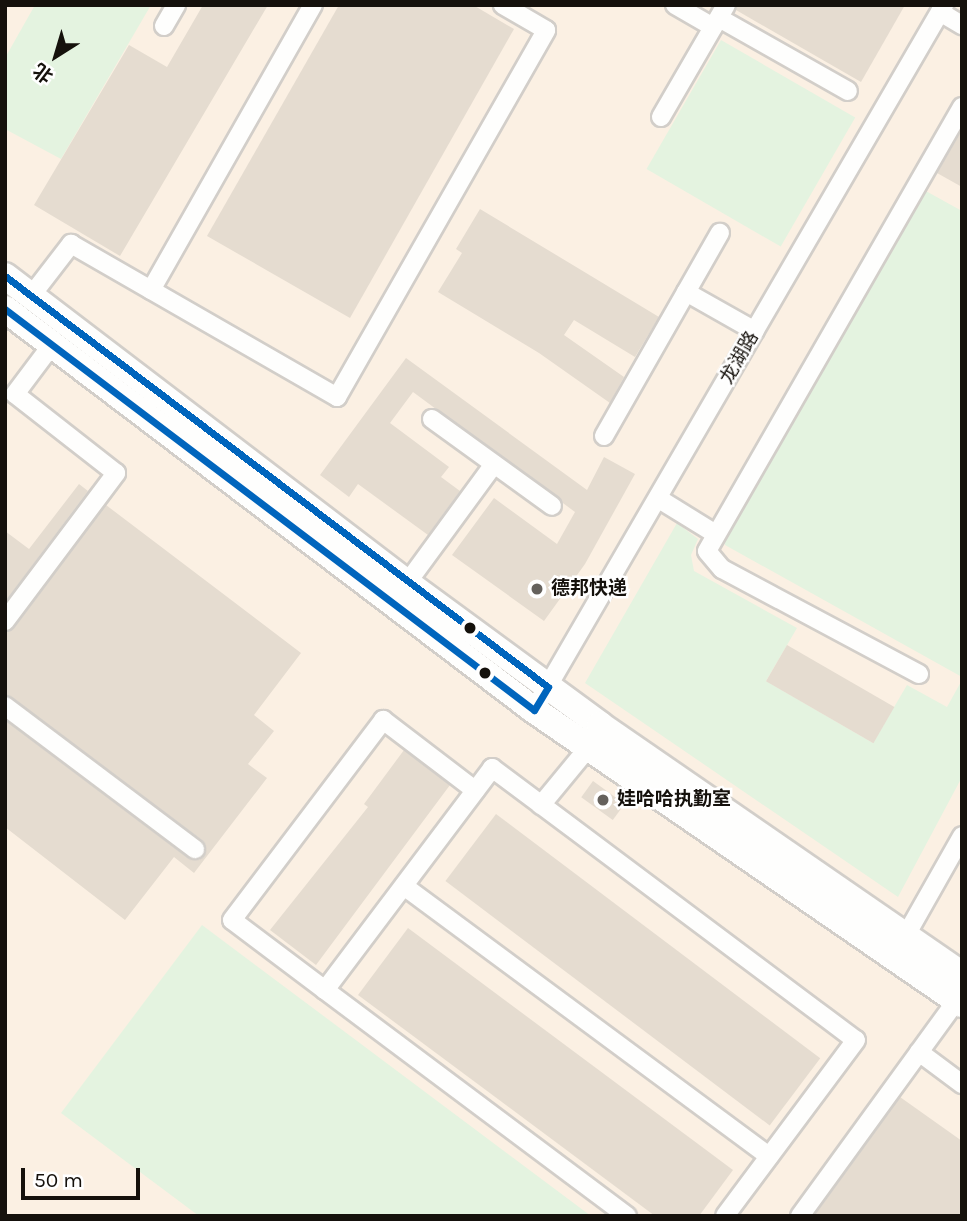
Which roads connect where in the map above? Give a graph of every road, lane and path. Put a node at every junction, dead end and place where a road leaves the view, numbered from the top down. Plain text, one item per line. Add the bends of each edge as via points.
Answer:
1 (176, 5) edge
2 (313, 5) edge
3 (503, 5) edge
4 (675, 5) edge
5 (942, 9) edge
6 (719, 17) edge
7 (962, 25) edge
8 (164, 26) dead end
9 (848, 92) dead end
10 (962, 107) edge
11 (661, 117) dead end
12 (720, 233) dead end
13 (5, 276) edge
14 (151, 290) junction
15 (686, 292) junction
16 (31, 296) junction
17 (5, 309) edge
18 (755, 331) junction
19 (51, 346) junction
20 (432, 419) dead end
21 (604, 436) dead end
22 (494, 464) junction
23 (659, 499) junction
24 (552, 506) dead end
25 (715, 533) junction
26 (407, 583) junction
27 (5, 621) edge
28 (919, 674) dead end
29 (548, 687) junction
30 (5, 706) edge
31 (534, 710) junction
32 (588, 748) junction
33 (475, 790) junction
34 (541, 805) junction
35 (962, 836) edge
36 (195, 849) dead end
37 (404, 886) junction
38 (900, 947) junction
39 (325, 990) junction
40 (960, 993) edge
41 (919, 1052) junction
42 (962, 1084) edge
43 (769, 1156) junction
44 (627, 1216) edge
45 (725, 1216) edge
46 (800, 1216) edge

1 - 8 street
2 - 14 street
3 - 14 street via 546,30 337,397
4 - 6 street
5 - 7 street
5 - 18 street, 龙湖路
6 - 9 street
6 - 11 street
10 - 25 street
12 - 15 street
13 - 16 highway
14 - 16 street via 71,244
15 - 18 street
15 - 21 street
16 - 26 highway
17 - 19 highway
18 - 23 street, 龙湖路
19 - 27 street via 15,394 116,472
19 - 31 highway
20 - 22 street
22 - 24 street
22 - 26 street
23 - 25 street
23 - 29 street, 龙湖路
25 - 28 street via 707,551 715,564
26 - 29 highway
29 - 31 street, 龙湖路
29 - 38 highway
30 - 36 street
31 - 32 highway
32 - 34 street
32 - 38 highway
33 - 34 street via 492,768
33 - 37 street
33 - 39 street via 383,720 232,920
34 - 43 street via 856,1040
35 - 38 street
37 - 39 street
37 - 43 street
38 - 40 highway
39 - 44 street
40 - 41 street
41 - 42 street
41 - 46 street
43 - 45 street

